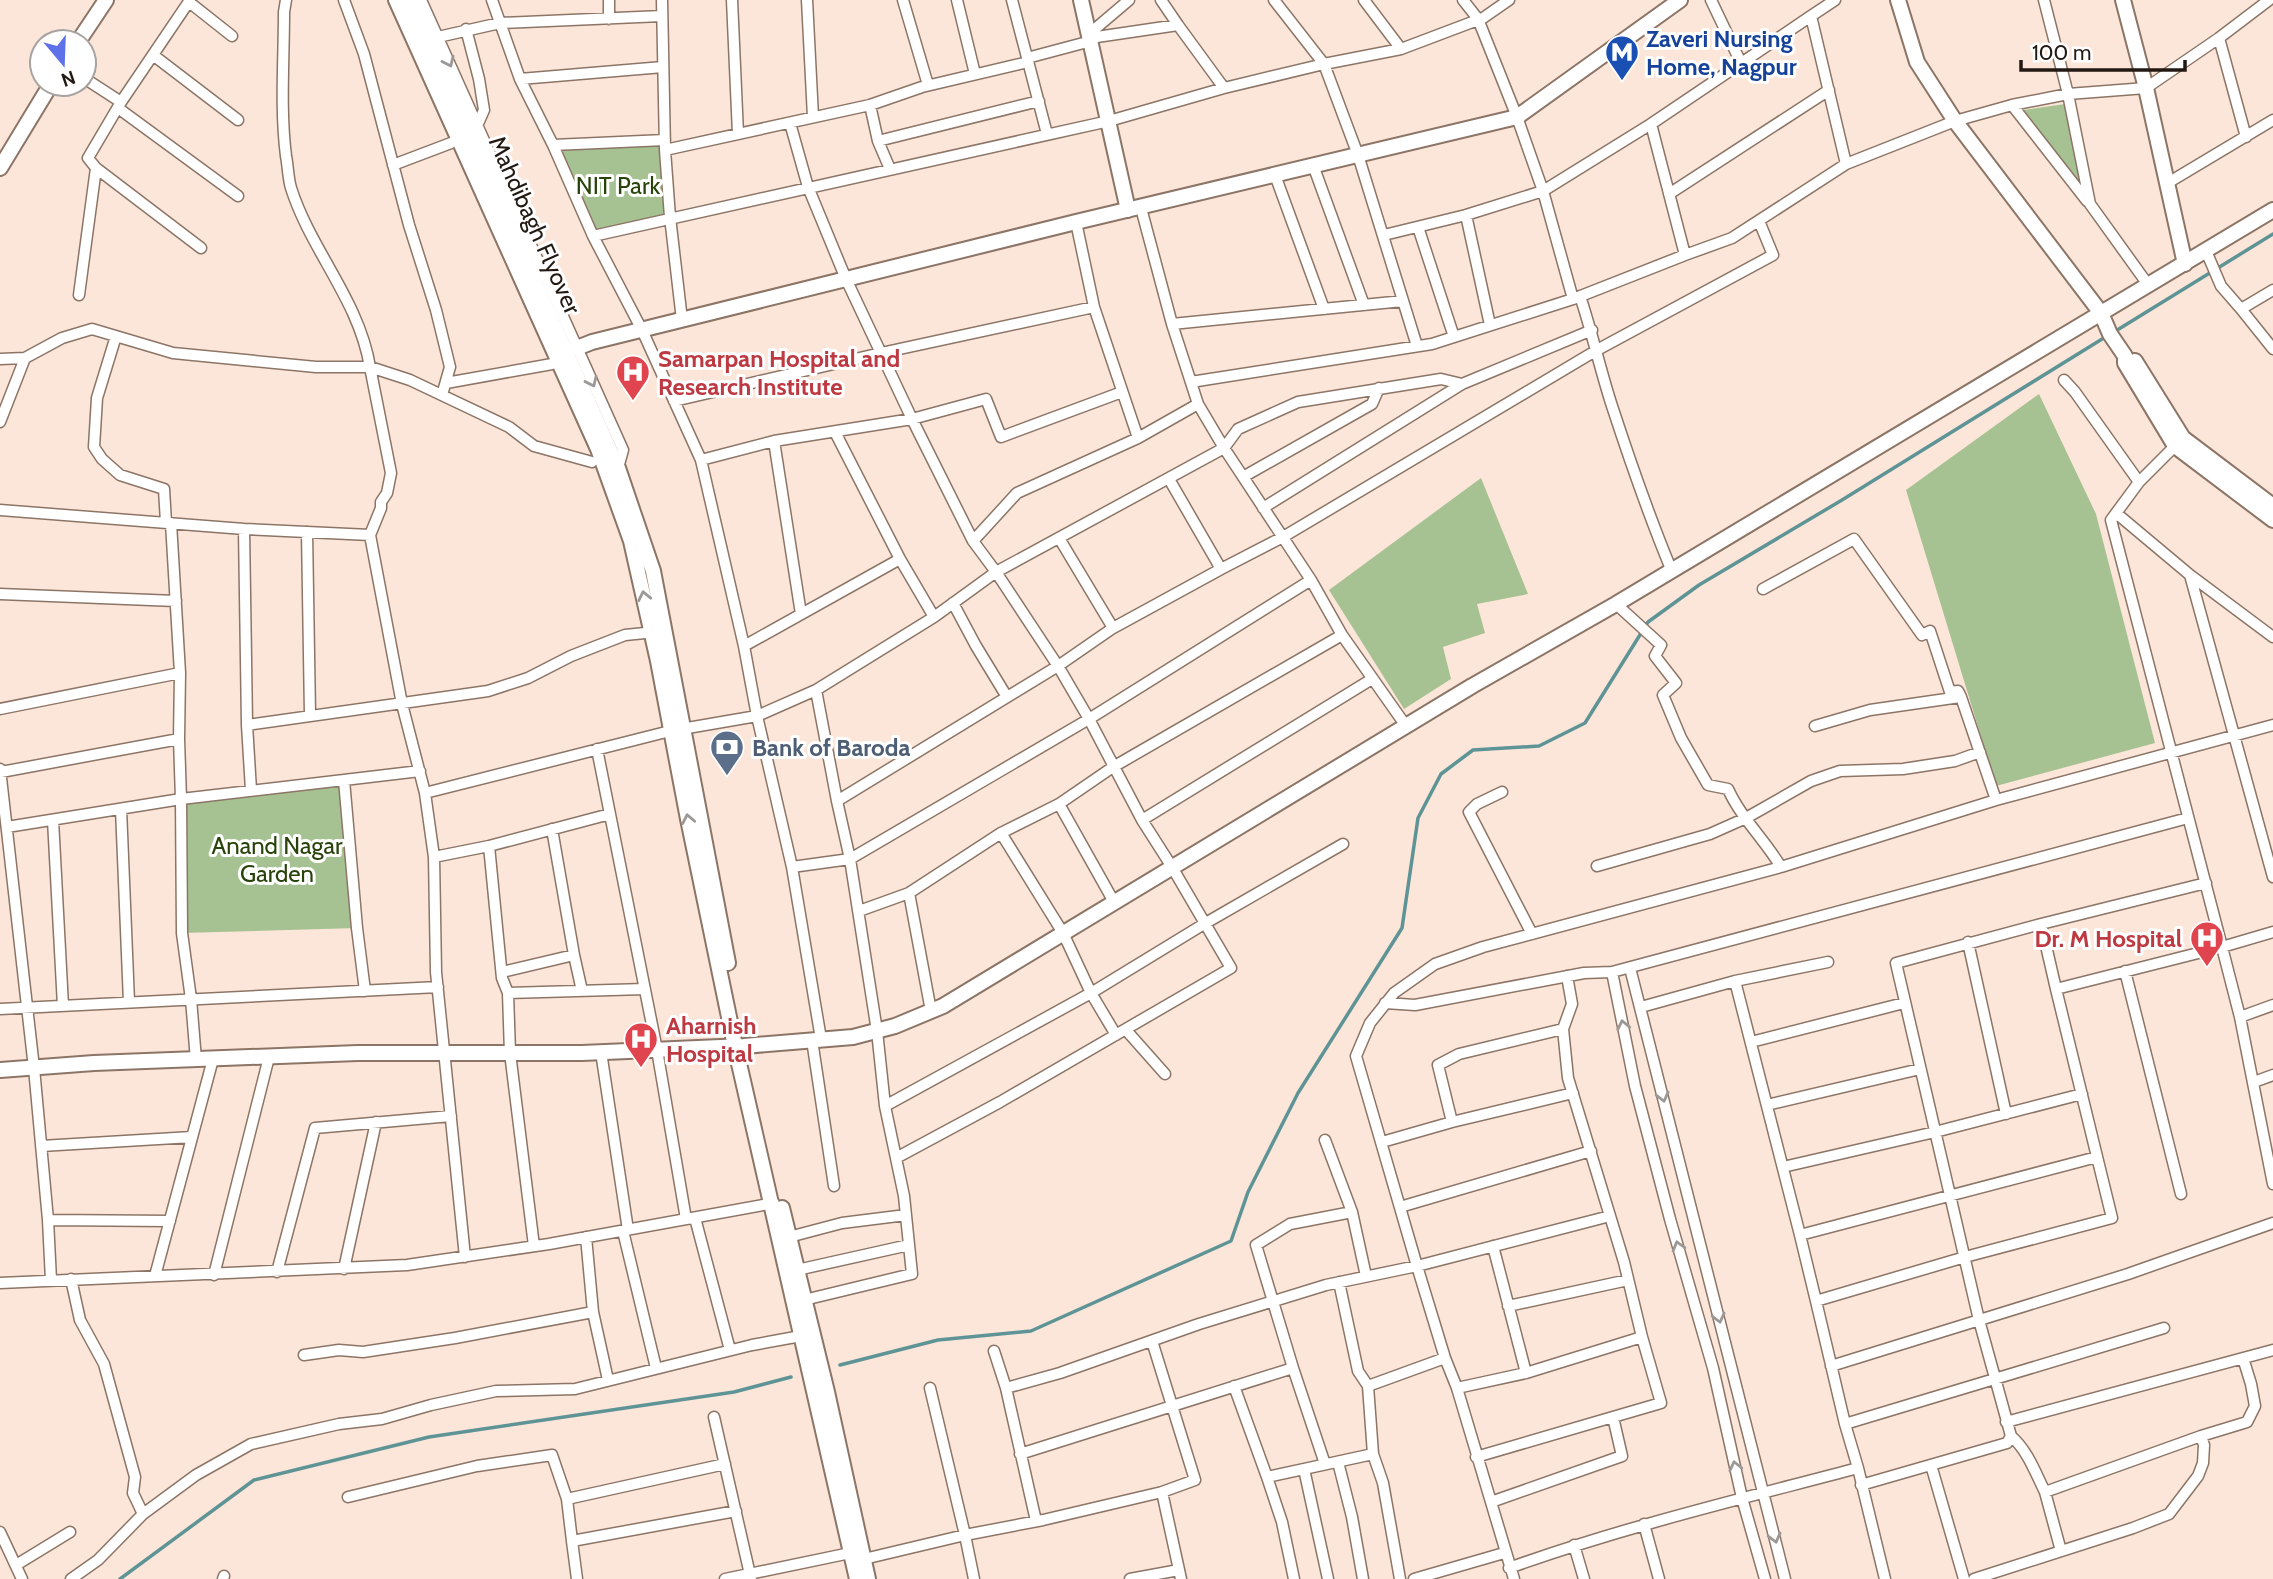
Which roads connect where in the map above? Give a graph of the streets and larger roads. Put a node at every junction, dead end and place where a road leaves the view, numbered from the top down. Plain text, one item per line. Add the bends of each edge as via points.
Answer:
1 (106, 0) edge
2 (286, 0) edge
3 (344, 0) edge
4 (386, 0) edge
5 (396, 0) edge
6 (409, 0) edge
7 (421, 0) edge
8 (492, 0) edge
9 (609, 0) edge
10 (662, 0) edge
11 (732, 0) edge
12 (807, 0) edge
13 (903, 0) edge
14 (957, 0) edge
15 (1012, 0) edge
16 (1081, 0) edge
17 (1129, 0) edge
18 (1160, 0) edge
19 (1274, 0) edge
20 (1364, 0) edge
21 (1463, 0) edge
22 (1509, 0) edge
23 (1680, 0) edge
24 (1711, 0) edge
25 (1835, 0) edge
26 (1898, 0) edge
27 (2044, 0) edge
28 (2124, 0) edge
29 (2269, 0) edge
30 (189, 1) edge
31 (662, 16) junction
32 (1811, 16) junction
33 (609, 19) junction
34 (1478, 19) junction
35 (500, 23) junction
36 (1178, 25) junction
37 (87, 28) edge
38 (466, 29) junction
39 (232, 36) dead end
40 (438, 37) junction
41 (1090, 38) junction
42 (2219, 38) junction
43 (1401, 49) junction
44 (153, 55) junction
45 (1028, 60) junction
46 (1741, 63) junction
47 (1324, 64) junction
48 (663, 67) junction
49 (975, 74) junction
50 (520, 79) junction
51 (928, 85) junction
52 (98, 88) edge
53 (2146, 88) junction
54 (1224, 89) junction
55 (1829, 90) junction
56 (2068, 94) junction
57 (42, 98) edge
58 (1039, 101) junction
59 (120, 105) junction
60 (870, 105) junction
61 (2012, 105) junction
62 (813, 117) junction
63 (1517, 117) junction
64 (239, 120) dead end
65 (2273, 120) edge
66 (1109, 121) junction
67 (1955, 121) junction
68 (790, 123) junction
69 (1651, 124) junction
70 (477, 126) junction
71 (738, 134) junction
72 (1047, 134) junction
73 (2246, 137) junction
74 (878, 141) junction
75 (451, 143) junction
76 (554, 145) junction
77 (665, 145) junction
78 (1358, 155) junction
79 (1846, 164) junction
80 (393, 165) junction
81 (1313, 165) junction
82 (0, 168) edge
83 (96, 168) junction
84 (890, 169) junction
85 (1275, 175) junction
86 (2166, 184) junction
87 (808, 187) junction
88 (1543, 191) junction
89 (1669, 194) junction
90 (238, 196) dead end
91 (2090, 205) junction
92 (1135, 209) junction
93 (2273, 211) edge
94 (1466, 215) junction
95 (670, 217) junction
96 (1759, 221) junction
97 (1076, 222) junction
98 (1418, 227) junction
99 (1384, 235) junction
100 (593, 236) junction
101 (201, 248) dead end
102 (2206, 251) junction
103 (1685, 255) junction
104 (2185, 264) junction
105 (846, 279) junction
106 (2149, 286) junction
107 (2273, 290) edge
108 (79, 295) dead end
109 (1576, 298) junction
110 (1403, 301) junction
111 (1364, 305) junction
112 (1094, 307) junction
113 (1324, 309) junction
114 (2241, 309) junction
115 (2101, 313) junction
116 (682, 320) junction
117 (1172, 324) junction
118 (1490, 325) junction
119 (642, 330) junction
120 (1592, 330) junction
121 (116, 336) junction
122 (1454, 337) junction
123 (1417, 346) junction
124 (577, 348) junction
125 (2273, 349) edge
126 (1597, 350) junction
127 (881, 353) junction
128 (25, 358) junction
129 (0, 359) edge
130 (552, 364) junction
131 (370, 367) junction
132 (2064, 380) dead end
133 (1191, 382) junction
134 (446, 383) junction
135 (1462, 384) junction
136 (1378, 388) junction
137 (1122, 392) junction
138 (442, 395) junction
139 (674, 401) junction
140 (1198, 404) junction
141 (912, 419) junction
142 (0, 422) edge
143 (835, 432) junction
144 (1138, 438) junction
145 (774, 441) junction
146 (2179, 442) junction
147 (1224, 448) junction
148 (600, 455) junction
149 (701, 460) junction
150 (618, 468) junction
151 (1243, 477) junction
152 (1169, 478) junction
153 (2139, 482) junction
154 (2273, 506) edge
155 (1263, 508) junction
156 (0, 510) edge
157 (2116, 513) junction
158 (2273, 520) edge
159 (168, 522) junction
160 (244, 528) junction
161 (307, 532) junction
162 (370, 535) junction
163 (1283, 537) junction
164 (1059, 538) junction
165 (973, 541) junction
166 (900, 558) junction
167 (1220, 569) junction
168 (1671, 569) junction
169 (996, 572) junction
170 (2190, 575) junction
171 (1311, 580) junction
172 (1763, 589) dead end
173 (0, 594) edge
174 (176, 601) junction
175 (953, 603) junction
176 (1616, 604) junction
177 (801, 614) junction
178 (934, 617) junction
179 (1113, 628) junction
180 (657, 632) junction
181 (1342, 635) junction
182 (2273, 636) edge
183 (744, 646) junction
184 (1058, 666) junction
185 (180, 673) junction
186 (1372, 679) junction
187 (817, 690) junction
188 (1007, 697) junction
189 (1961, 697) junction
190 (402, 704) junction
191 (0, 709) edge
192 (310, 715) junction
193 (757, 716) junction
194 (1089, 719) junction
195 (247, 725) junction
196 (2273, 725) edge
197 (1406, 726) junction
198 (1815, 726) dead end
199 (677, 730) junction
200 (2234, 736) junction
201 (179, 739) junction
202 (597, 749) junction
203 (1980, 752) junction
204 (2170, 752) junction
205 (1112, 767) junction
206 (0, 770) edge
207 (419, 771) junction
208 (344, 779) junction
209 (251, 790) junction
210 (1502, 792) dead end
211 (425, 793) junction
212 (181, 799) junction
213 (1996, 800) junction
214 (837, 801) junction
215 (1059, 804) junction
216 (121, 809) junction
217 (610, 814) junction
218 (1746, 818) junction
219 (2188, 818) junction
220 (53, 820) junction
221 (1142, 820) junction
222 (7, 827) junction
223 (552, 830) junction
224 (1001, 833) junction
225 (1343, 844) dead end
226 (489, 846) junction
227 (434, 858) junction
228 (850, 859) junction
229 (1597, 866) dead end
230 (792, 867) junction
231 (1172, 867) junction
232 (1781, 867) junction
233 (2273, 877) edge
234 (2206, 883) junction
235 (909, 893) junction
236 (1114, 902) junction
237 (859, 911) junction
238 (1204, 924) junction
239 (2041, 924) junction
240 (2273, 932) edge
241 (1063, 933) junction
242 (1532, 934) junction
243 (1968, 942) junction
244 (2222, 947) junction
245 (575, 955) junction
246 (1828, 962) dead end
247 (1630, 968) junction
248 (2126, 971) junction
249 (502, 972) junction
250 (1612, 972) junction
251 (1567, 976) junction
252 (1735, 981) junction
253 (438, 987) junction
254 (645, 989) junction
255 (2056, 989) junction
256 (365, 991) junction
257 (582, 991) junction
258 (508, 993) junction
259 (1091, 993) junction
260 (191, 999) junction
261 (129, 1002) junction
262 (1385, 1003) junction
263 (1905, 1003) junction
264 (2273, 1005) edge
265 (63, 1006) junction
266 (27, 1007) junction
267 (1641, 1007) junction
268 (0, 1009) edge
269 (931, 1011) junction
270 (2241, 1017) junction
271 (1563, 1029) junction
272 (877, 1031) junction
273 (1121, 1032) junction
274 (817, 1040) junction
275 (1751, 1042) junction
276 (739, 1046) junction
277 (657, 1049) junction
278 (601, 1052) junction
279 (445, 1053) junction
280 (510, 1053) junction
281 (269, 1057) junction
282 (196, 1059) junction
283 (213, 1059) junction
284 (34, 1068) junction
285 (1920, 1069) junction
286 (0, 1070) edge
287 (1164, 1074) dead end
288 (2273, 1075) edge
289 (2254, 1082) junction
290 (1573, 1093) junction
291 (2082, 1094) junction
292 (1767, 1105) junction
293 (885, 1106) junction
294 (2006, 1114) junction
295 (451, 1116) junction
296 (376, 1122) junction
297 (1452, 1122) junction
298 (1935, 1132) junction
299 (192, 1137) junction
300 (1325, 1140) dead end
301 (1382, 1142) junction
302 (2269, 1144) edge
303 (41, 1146) junction
304 (1591, 1151) junction
305 (2097, 1157) junction
306 (896, 1158) junction
307 (1783, 1167) junction
308 (2273, 1184) edge
309 (834, 1186) dead end
310 (2181, 1194) dead end
311 (1951, 1197) junction
312 (776, 1203) junction
313 (1400, 1207) junction
314 (1352, 1212) junction
315 (906, 1215) junction
316 (1610, 1216) junction
317 (691, 1218) junction
318 (48, 1220) junction
319 (170, 1221) junction
320 (2273, 1223) edge
321 (625, 1230) junction
322 (1800, 1235) junction
323 (586, 1237) junction
324 (789, 1237) junction
325 (909, 1245) junction
326 (534, 1246) junction
327 (1493, 1246) junction
328 (465, 1257) junction
329 (1965, 1257) junction
330 (1417, 1266) junction
331 (344, 1269) junction
332 (797, 1270) junction
333 (277, 1272) junction
334 (214, 1275) junction
335 (155, 1276) junction
336 (1366, 1276) junction
337 (71, 1279) junction
338 (51, 1280) junction
339 (1628, 1280) junction
340 (1339, 1282) junction
341 (0, 1283) edge
342 (804, 1300) junction
343 (1273, 1301) junction
344 (1816, 1301) junction
345 (1508, 1306) junction
346 (593, 1312) junction
347 (1979, 1320) junction
348 (2164, 1328) dead end
349 (801, 1336) junction
350 (1642, 1337) junction
351 (1152, 1341) junction
352 (730, 1350) junction
353 (2273, 1350) edge
354 (994, 1351) dead end
355 (304, 1355) dead end
356 (1445, 1358) junction
357 (2243, 1358) junction
358 (1831, 1366) junction
359 (656, 1368) junction
360 (1293, 1368) junction
361 (1526, 1373) junction
362 (817, 1374) junction
363 (1995, 1379) junction
364 (608, 1380) junction
365 (1234, 1386) junction
366 (1368, 1386) junction
367 (930, 1388) dead end
368 (1006, 1388) junction
369 (1457, 1388) junction
370 (1738, 1394) junction
371 (1720, 1400) junction
372 (1171, 1405) junction
373 (714, 1417) dead end
374 (1613, 1417) junction
375 (2006, 1422) junction
376 (1845, 1424) junction
377 (2011, 1436) junction
378 (2202, 1436) junction
379 (1020, 1454) junction
380 (1373, 1454) junction
381 (1476, 1457) junction
382 (1338, 1462) junction
383 (725, 1464) junction
384 (1325, 1464) junction
385 (1931, 1465) junction
386 (1858, 1468) junction
387 (1304, 1469) junction
388 (1267, 1477) junction
389 (1861, 1485) junction
390 (1162, 1492) junction
391 (2045, 1492) junction
392 (1764, 1493) junction
393 (348, 1497) dead end
394 (1742, 1498) junction
395 (567, 1499) junction
396 (1491, 1503) junction
397 (736, 1511) junction
398 (143, 1514) junction
399 (1036, 1521) junction
400 (1644, 1524) junction
401 (0, 1532) edge
402 (70, 1532) dead end
403 (965, 1535) junction
404 (572, 1541) junction
405 (1573, 1545) junction
406 (2061, 1551) junction
407 (1504, 1553) junction
408 (859, 1554) junction
409 (16, 1565) junction
410 (1509, 1568) junction
411 (1180, 1574) edge
412 (751, 1576) edge
413 (22, 1579) edge
414 (71, 1579) edge
415 (578, 1579) edge
416 (725, 1579) edge
417 (857, 1579) edge
418 (868, 1579) edge
419 (974, 1579) edge
420 (1130, 1579) edge
421 (1294, 1579) edge
422 (1328, 1579) edge
423 (1363, 1579) edge
424 (1399, 1579) edge
425 (1414, 1579) edge
426 (1514, 1579) edge
427 (1584, 1579) edge
428 (1659, 1579) edge
429 (1765, 1579) edge
430 (1785, 1579) edge
431 (1885, 1579) edge
432 (1964, 1579) edge
433 (1974, 1579) edge

1 - 37 street
2 - 131 street via 284,110 290,187 344,292 366,344
3 - 80 street via 364,54
4 - 75 street
5 - 148 street, Mahdibagh Flyover
6 - 148 street, Mahdibagh Flyover
7 - 40 street
8 - 35 street
9 - 33 street
10 - 31 street
11 - 71 street
12 - 62 street
13 - 51 street
14 - 49 street
15 - 45 street
16 - 41 street
17 - 41 street
18 - 36 street
19 - 47 street
20 - 43 street
21 - 34 street
22 - 34 street
23 - 63 street
24 - 46 street
25 - 32 street
26 - 67 street via 1917,62
27 - 56 street
28 - 53 street
29 - 42 street
30 - 39 street
30 - 44 street
31 - 33 street
31 - 48 street
32 - 46 street
32 - 55 street
33 - 35 street
34 - 43 street
34 - 63 street
35 - 38 street
35 - 50 street
36 - 41 street
36 - 54 street
38 - 40 street
38 - 70 street via 484,110
40 -> 70 street
41 - 45 street
41 - 66 street
42 - 53 street
42 - 73 street
43 - 47 street
44 - 59 street
44 - 64 street
45 - 49 street
45 - 58 street
46 - 69 street
47 - 54 street
47 - 78 street
48 - 50 street
48 - 77 street
49 - 51 street
50 - 76 street
51 - 60 street
52 - 59 street
53 - 56 street
53 - 86 street
54 - 66 street
55 - 79 street
55 - 89 street
56 - 61 street
56 - 91 street
57 - 82 street
58 - 72 street
58 - 74 street
59 - 83 street via 88,158
59 - 90 street
60 - 62 street
60 - 74 street
61 - 67 street
61 - 91 street
62 - 68 street
63 - 78 street
63 - 88 street
65 - 73 street
66 - 72 street
66 - 92 street
67 - 79 street
67 - 115 street
68 - 71 street
68 - 87 street
69 - 88 street
69 - 89 street
70 - 124 street
71 - 77 street
72 - 84 street
73 - 86 street
74 - 84 street
75 - 80 street
75 - 130 street
76 - 77 street
76 - 100 street
77 - 95 street
78 - 81 street
78 - 99 street
79 - 96 street
80 - 134 street via 439,321 450,367
81 - 85 street
81 - 111 street
83 - 101 street
83 - 108 street
84 - 87 street
85 - 92 street
85 - 113 street
86 - 104 street
87 - 95 street
87 - 105 street
88 - 94 street
88 - 109 street
89 - 103 street
91 - 106 street
92 - 97 street
92 - 117 street
93 - 102 street
94 - 98 street
94 - 118 street
95 - 100 street
95 - 116 street
96 - 103 street via 1732,239
96 - 126 street via 1773,255
97 - 105 street
97 - 112 street
98 - 99 street
98 - 122 street
99 - 110 street
100 - 119 street
102 - 104 street
102 - 114 street via 2221,286
103 - 109 street
104 - 106 street
105 - 116 street
105 - 127 street
106 - 115 street
107 - 114 street
109 - 118 street
109 - 120 street
110 - 111 street
110 - 123 street
111 - 113 street
112 - 127 street
112 - 137 street
113 - 117 street
114 - 125 street
115 - 146 street via 2125,363
115 - 168 street
116 - 119 street
117 - 133 street
118 - 122 street
119 - 124 street
119 - 139 street
120 - 126 street
120 - 135 street
121 - 128 street via 92,329 62,338
121 - 131 street via 173,354 316,367
121 - 159 street via 97,398 94,447 120,475 164,489
122 - 123 street
123 - 133 street
124 -> 150 street via 623,450
126 - 163 street
126 - 168 street via 1647,511
127 - 139 street
127 - 141 street
128 - 129 street
128 - 142 street
130 - 134 street
130 - 148 street
131 - 138 street
131 - 162 street via 391,473
132 - 153 street
133 - 140 street
134 - 138 street
135 - 136 street via 1441,379
135 - 155 street
136 - 147 street via 1298,402 1238,429
136 - 151 street via 1372,404
137 - 141 street via 1002,437 986,399
137 - 144 street
138 - 148 street via 509,427 534,446
139 - 149 street
140 - 144 street
140 - 147 street
141 - 143 street
141 - 165 street
143 - 145 street
143 - 166 street
144 - 165 street via 1017,494
145 - 149 street
145 - 177 street
146 - 153 street
146 - 154 street
146 - 158 street
147 - 151 street
147 - 152 street
148 - 150 street, Mahdibagh Flyover
180 -> 148 street
149 - 183 street
150 - 180 street, Mahdibagh Flyover via 653,571
151 - 155 street
152 - 164 street
152 - 167 street
153 - 157 street
155 - 163 street
156 - 159 street
157 - 170 street
157 - 204 street via 2111,520
159 - 160 street
159 - 174 street
160 - 161 street
160 - 195 street
161 - 162 street
161 - 192 street
162 - 190 street
163 - 167 street
163 - 171 street
164 - 169 street
164 - 179 street
165 - 169 street
166 - 177 street
166 - 178 street
167 - 179 street
168 - 176 street
169 - 175 street
169 - 184 street
170 - 182 street
170 - 200 street
171 - 181 street
171 - 194 street
172 - 189 street via 1854,539 1922,635 1930,631 1951,692 1958,691
173 - 174 street
174 - 185 street
175 - 178 street
175 - 188 street
176 - 197 street
176 - 218 street via 1661,645 1655,656 1676,683 1663,695 1681,738 1708,785 1728,789
177 - 183 street
178 - 187 street
179 - 184 street
180 - 190 street via 625,635 488,691
180 - 199 street
181 - 186 street
181 - 205 street
183 - 193 street
184 - 188 street
184 - 194 street
185 - 191 street
185 - 201 street
186 - 197 street
186 - 221 street
187 - 193 street
187 - 214 street
188 - 214 street
189 - 198 street via 1870,710
189 - 203 street
190 - 192 street
190 - 207 street
192 - 195 street
193 - 199 street
193 - 230 street
194 - 205 street
194 - 228 street
195 - 209 street
196 - 200 street
197 - 231 street
199 - 202 street
199 - 276 street
200 - 204 street
200 - 233 street
201 - 206 street
201 - 212 street
202 - 211 street
202 - 217 street
203 - 213 street
203 - 218 street via 1903,769 1840,771 1811,781
204 - 213 street
204 - 219 street
205 - 215 street
205 - 221 street
206 - 222 street
207 - 208 street
207 - 211 street
208 - 209 street
208 - 256 street
209 - 212 street
210 - 242 street via 1469,812
211 - 227 street
212 - 216 street
212 - 260 street via 182,933
213 - 232 street
214 - 228 street
215 - 224 street
215 - 236 street
216 - 220 street
216 - 261 street
217 - 223 street
217 - 254 street
218 - 229 street via 1710,834
218 - 232 street
219 - 234 street
219 - 247 street
220 - 222 street
220 - 265 street
221 - 231 street
222 - 266 street
223 - 226 street
223 - 245 street
224 - 235 street
224 - 241 street
225 - 238 street
226 - 227 street
226 - 249 street
227 - 253 street
228 - 230 street
228 - 237 street
230 - 274 street
231 - 236 street
231 - 238 street
232 - 242 street
234 - 239 street
234 - 244 street
235 - 237 street
235 - 269 street
236 - 241 street
237 - 272 street
238 - 259 street
238 - 273 street via 1231,968
239 - 243 street
239 - 255 street
240 - 244 street
241 - 259 street
241 - 269 street
242 - 262 street via 1435,964
243 - 263 street via 1896,962
243 - 294 street
244 - 248 street
244 - 270 street
245 - 249 street
245 - 257 street
246 - 252 street
247 - 250 street
247 - 267 street
248 - 255 street
248 - 310 street
249 - 258 street
250 - 251 street
371 -> 250 street via 1639,1100
251 - 262 street via 1415,1005
251 - 271 street via 1572,1004
252 - 267 street
252 - 275 street
253 - 256 street
253 - 279 street
254 - 257 street
254 - 277 street
255 - 291 street
256 - 260 street
257 - 258 street
258 - 280 street
259 - 273 street
259 - 293 street
260 - 261 street
260 - 282 street
261 - 265 street
262 - 301 street via 1370,1023 1356,1056
263 - 275 street
263 - 285 street
264 - 270 street
265 - 266 street
266 - 268 street
266 - 284 street
267 -> 370 street
269 - 272 street
270 - 289 street
271 - 290 street
271 - 297 street via 1459,1054 1438,1065
272 - 274 street
272 - 293 street
273 - 287 street
273 - 306 street
274 - 276 street
274 - 309 street
275 - 292 street
276 - 277 street
276 - 312 street
277 - 278 street
277 - 317 street
278 - 280 street
278 - 321 street
279 - 280 street
279 - 281 street
279 - 295 street
280 - 326 street
281 - 283 street
281 - 334 street
282 - 283 street
282 - 284 street
283 - 299 street
284 - 286 street
284 - 303 street
285 - 292 street
285 - 298 street
288 - 289 street
289 - 302 street
290 - 297 street
290 - 304 street
291 - 294 street
291 - 305 street
292 - 307 street
293 - 306 street
294 - 298 street
295 - 296 street
295 - 328 street
296 - 331 street
296 - 333 street via 315,1128
297 - 301 street
298 - 307 street
298 - 311 street
299 - 303 street
299 - 319 street
300 - 314 street
301 - 313 street
302 - 308 street
303 - 318 street
304 - 313 street
304 - 316 street
305 - 311 street
305 - 329 street via 2112,1218
306 - 315 street
307 - 322 street
311 - 322 street
311 - 329 street
312 - 317 street
312 - 324 street
312 - 349 street via 785,1270
313 - 330 street
314 - 336 street
314 - 343 street via 1290,1224 1256,1245
315 - 324 street via 842,1223
315 - 325 street
316 - 327 street
316 - 339 street
317 - 321 street
317 - 352 street
318 - 319 street
318 - 338 street
319 - 335 street
320 - 347 street
321 - 323 street
321 - 359 street
322 - 344 street
323 - 326 street
323 - 346 street
324 - 332 street
325 - 332 street
325 - 342 street via 912,1273
326 - 328 street
327 - 330 street
327 - 345 street
328 - 331 street
329 - 344 street
329 - 347 street
330 - 336 street
330 - 356 street
331 - 333 street
332 - 342 street
333 - 334 street
334 - 335 street
335 - 337 street
336 - 340 street
337 - 338 street
337 - 398 street via 80,1320 104,1364 135,1477 133,1493
338 - 341 street
339 - 345 street
339 - 350 street
340 - 343 street
340 - 366 street via 1358,1371
342 - 362 street
343 - 351 street
343 - 360 street
344 - 358 street
345 - 361 street
346 - 355 street via 363,1352
346 - 364 street
347 - 358 street
347 - 363 street
348 - 363 street
349 - 352 street
349 - 362 street
350 - 361 street
350 - 374 street via 1661,1403
351 - 368 street
351 - 372 street
352 - 359 street
353 - 357 street
354 - 368 street
356 - 366 street
356 - 369 street
357 - 375 street
357 - 378 street via 2255,1406 2247,1422
358 - 376 street
359 - 364 street
360 - 365 street
360 - 384 street
361 - 369 street
362 - 408 street
363 - 375 street
363 - 376 street
364 - 398 street via 575,1389 496,1391 251,1444 195,1475
365 - 372 street
365 - 388 street
366 - 380 street
367 - 403 street
368 - 379 street
369 - 381 street
370 - 371 street
370 - 392 street
394 -> 371 street
372 - 379 street
372 - 390 street via 1195,1480
373 - 383 street
374 - 381 street
374 - 396 street via 1622,1456
375 - 377 street
376 - 386 street
377 - 385 street via 2007,1443
377 - 391 street via 2029,1458
378 - 391 street
378 - 406 street via 2203,1463 2198,1476 2169,1514
379 - 399 street
380 - 382 street
380 - 424 street via 1383,1483
381 - 396 street
382 - 384 street
382 - 423 street
383 - 395 street
383 - 397 street
384 - 387 street
385 - 389 street
385 - 432 street
386 - 389 street
386 - 392 street
387 - 388 street
387 - 422 street
388 - 421 street
389 - 431 street
390 - 399 street
390 - 411 street
391 - 406 street
392 - 394 street
392 -> 430 street
393 - 395 street via 477,1466 552,1455
394 - 400 street
394 - 429 street
395 - 404 street
396 - 407 street
397 - 404 street
397 - 412 street
398 - 414 street via 98,1560
399 - 403 street
400 - 405 street
400 - 428 street
401 - 409 street
402 - 409 street
403 - 408 street
403 - 419 street
404 - 415 street
405 - 410 street
405 - 427 street
406 - 433 street
407 - 410 street
407 - 425 street
408 - 412 street
408 - 417 street
408 - 418 street
409 - 413 street
410 - 426 street
411 - 420 street
412 - 416 street

